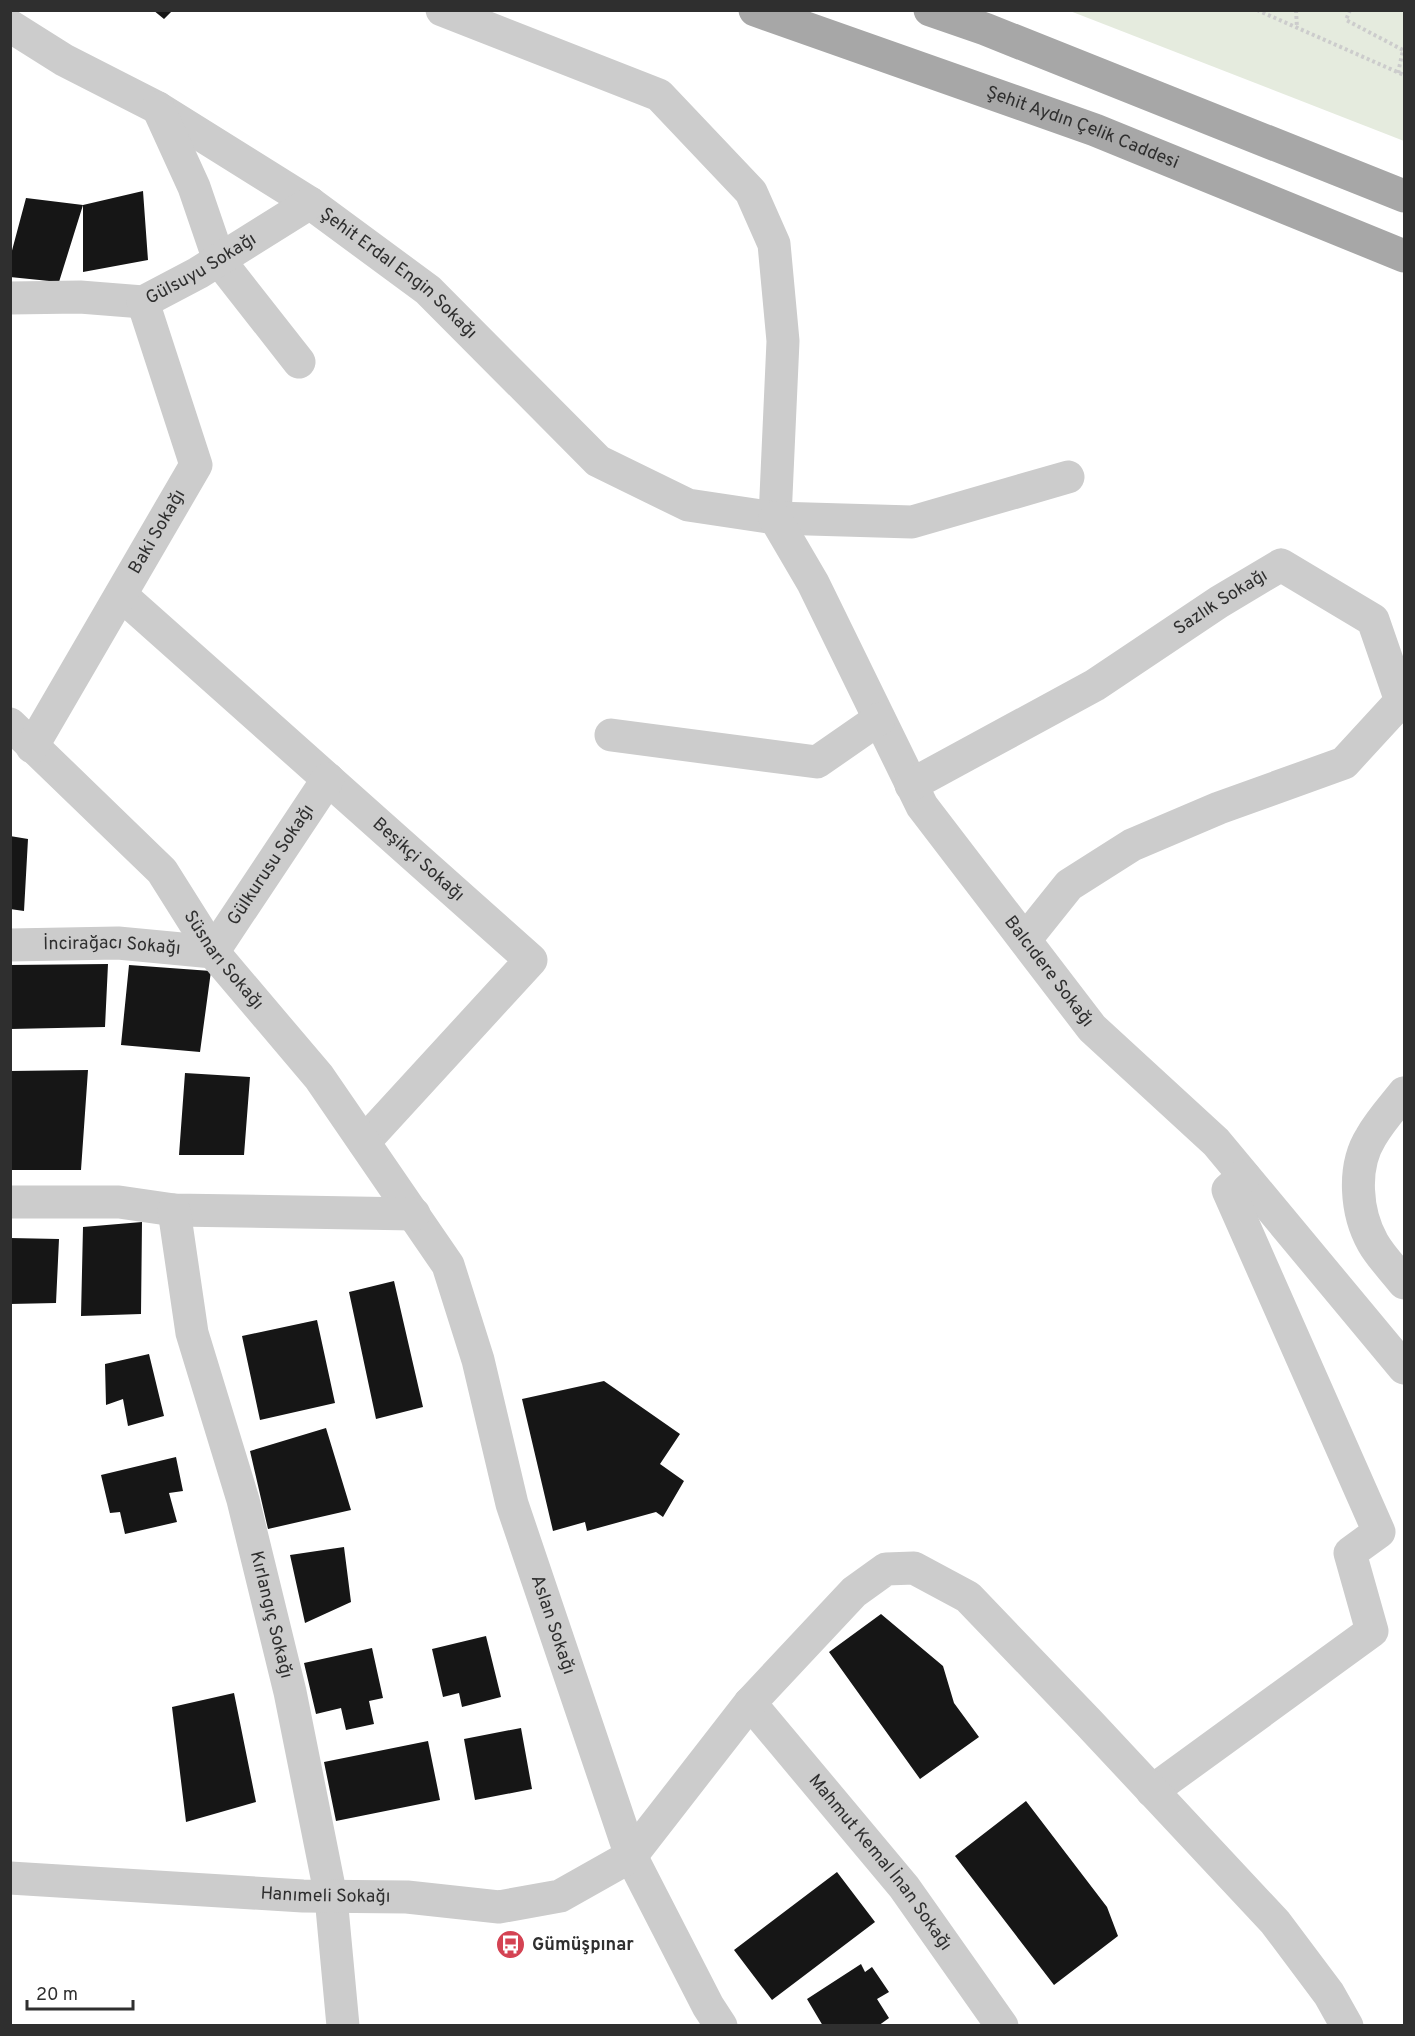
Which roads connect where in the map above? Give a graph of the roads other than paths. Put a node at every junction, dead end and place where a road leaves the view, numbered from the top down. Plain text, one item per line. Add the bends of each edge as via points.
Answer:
1 (442, 10) edge
2 (755, 10) edge
3 (930, 10) edge
4 (10, 26) edge
5 (158, 108) junction
6 (1404, 196) edge
7 (310, 203) junction
8 (1404, 256) edge
9 (219, 260) junction
10 (10, 298) edge
11 (143, 302) junction
12 (299, 362) dead end
13 (1068, 477) dead end
14 (775, 518) junction
15 (120, 595) junction
16 (1403, 701) edge
17 (879, 719) junction
18 (611, 735) dead end
19 (21, 736) edge
20 (328, 779) junction
21 (911, 785) junction
22 (1025, 940) junction
23 (10, 945) edge
24 (213, 952) junction
25 (1404, 1093) edge
26 (364, 1142) junction
27 (1244, 1176) junction
28 (10, 1202) edge
29 (174, 1210) junction
30 (414, 1214) junction
31 (1404, 1283) edge
32 (1404, 1368) edge
33 (750, 1703) junction
34 (1152, 1791) junction
35 (631, 1856) junction
36 (10, 1878) edge
37 (331, 1897) junction
38 (343, 2025) edge
39 (721, 2025) edge
40 (1002, 2025) edge
41 (1347, 2025) edge

1 - 14 street via 659,95 751,192 774,244 783,341
2 - 8 main road, Şehit Aydın Çelik Caddesi via 1095,130
3 - 6 main road
4 - 5 street, Şehit Erdal Engin Sokağı via 64,60
5 - 7 street, Şehit Erdal Engin Sokağı
5 - 9 street via 194,186
7 - 9 street, Gülsuyu Sokağı
7 - 14 street, Şehit Erdal Engin Sokağı via 428,290 598,461 688,505
9 - 11 street, Gülsuyu Sokağı
9 - 12 street
10 - 11 street, Gülsuyu Sokağı via 80,297
11 - 15 street, Baki Sokağı via 196,465
13 - 14 street, Şehit Erdal Engin Sokağı via 912,522
14 - 17 street, Balcıdere Sokağı via 813,583
15 - 19 street, Baki Sokağı
15 - 20 street, Beşikçi Sokağı
16 - 21 street, Sazlık Sokağı via 1373,620 1281,565 1095,685
16 - 22 street, Sazlık Sokağı via 1344,763 1219,808 1123,850 1069,885
17 - 18 street via 817,762
17 - 21 street, Balcıdere Sokağı
19 - 24 street, Süsnarı Sokağı via 162,871
20 - 24 street, Gülkurusu Sokağı
20 - 26 street, Beşikçi Sokağı via 531,960
21 - 22 street, Balcıdere Sokağı via 922,806
22 - 27 street, Balcıdere Sokağı via 1092,1028 1216,1142
23 - 24 street, İncirağacı Sokağı via 118,944
24 - 26 street, Süsnarı Sokağı via 319,1077
25 - 31 street via 1370,1138 1358,1181 1364,1224 1373,1243
26 - 30 street, Süsnarı Sokağı
27 - 32 street, Balcıdere Sokağı
27 - 34 street via 1228,1190 1379,1532 1350,1553 1372,1631
28 - 29 street via 119,1202
29 - 30 street
29 - 37 street, Kırlangıç Sokağı via 192,1333 243,1500 288,1681
30 - 35 street, Aslan Sokağı via 448,1265 478,1360 512,1504
33 - 34 street via 854,1592 886,1569 914,1568 968,1597
33 - 35 street
33 - 40 street, Mahmut Kemal İnan Sokağı via 904,1887
34 - 41 street via 1275,1922 1329,1994
35 - 37 street, Hanımeli Sokağı via 560,1896 499,1907 407,1897
35 - 39 street, Aslan Sokağı
36 - 37 street, Hanımeli Sokağı
37 - 38 street, Kırlangıç Sokağı

